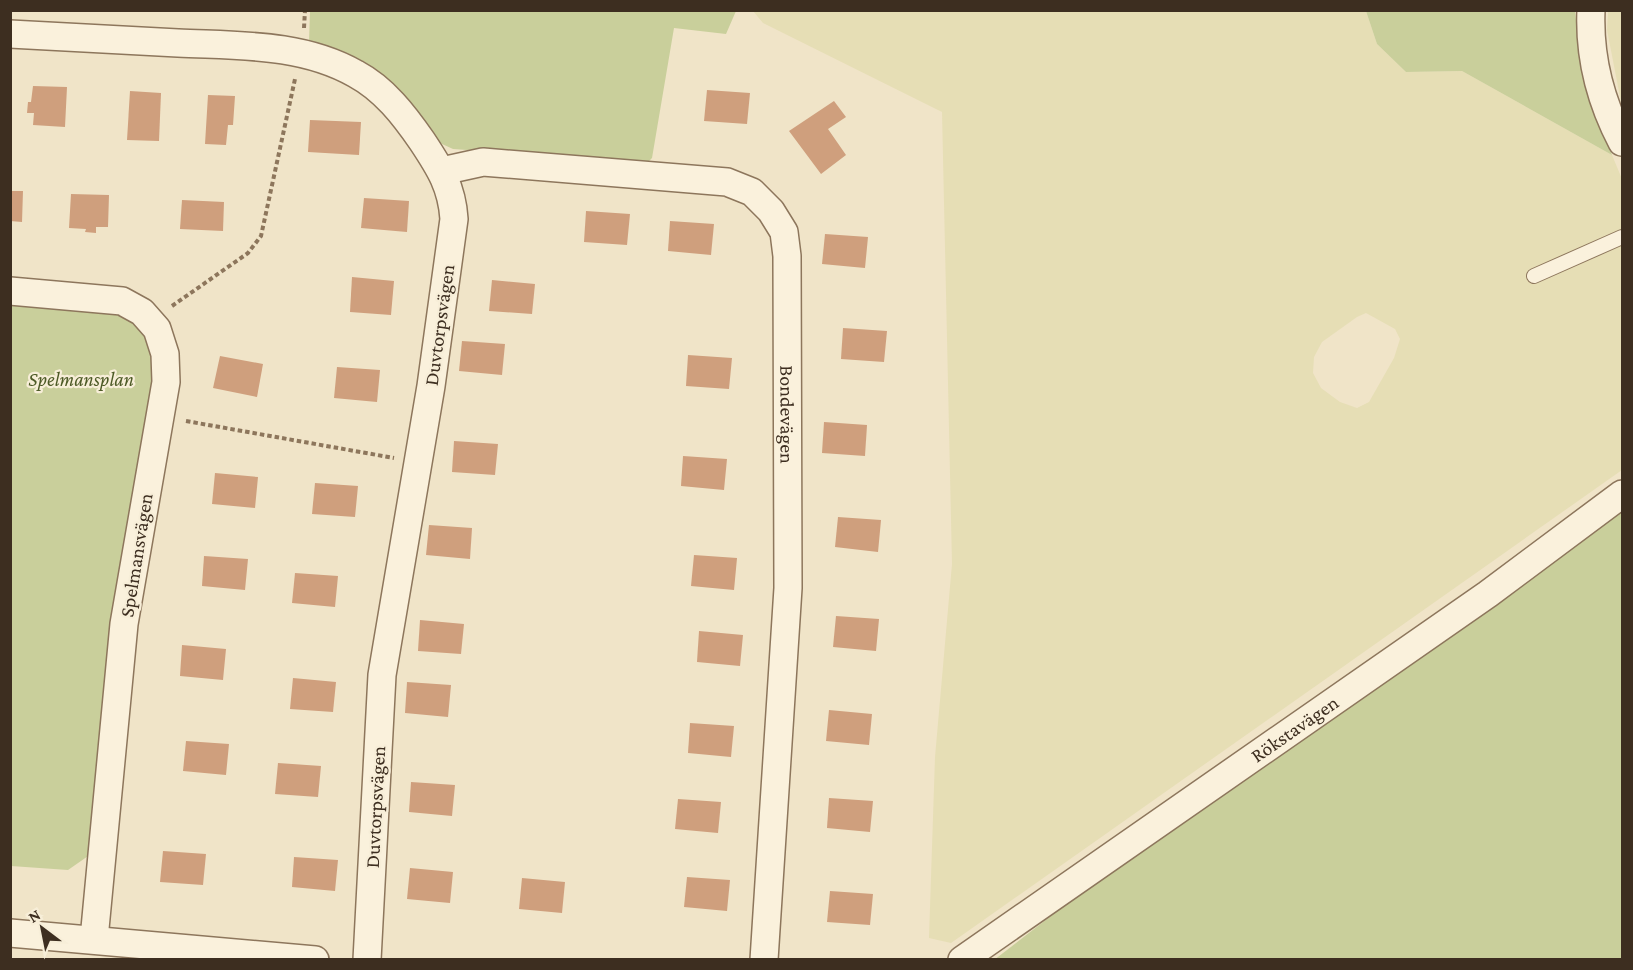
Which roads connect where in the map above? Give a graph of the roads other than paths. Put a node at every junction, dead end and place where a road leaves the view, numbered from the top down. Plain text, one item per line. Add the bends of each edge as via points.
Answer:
1 (1591, 10) edge
2 (10, 34) edge
3 (1623, 142) edge
4 (442, 171) junction
5 (1623, 237) edge
6 (1534, 276) dead end
7 (10, 291) edge
8 (1623, 494) edge
9 (10, 933) edge
10 (94, 939) junction
11 (315, 960) edge
12 (367, 960) edge
13 (764, 960) edge
14 (962, 960) edge

1 - 3 street via 1593,59 1602,94
2 - 4 street, Duvtorpsvägen via 275,48 319,57 356,74 386,95
4 - 12 street, Duvtorpsvägen via 453,199 454,219 431,386 382,675
4 - 13 street, Bondevägen via 483,162 727,182 752,192 784,232 788,588
5 - 6 lane
7 - 10 street, Spelmansvägen via 122,301 142,312 157,329 165,354 166,382 124,624
8 - 14 street, Rökstavägen via 1488,594
9 - 10 street
10 - 11 street

